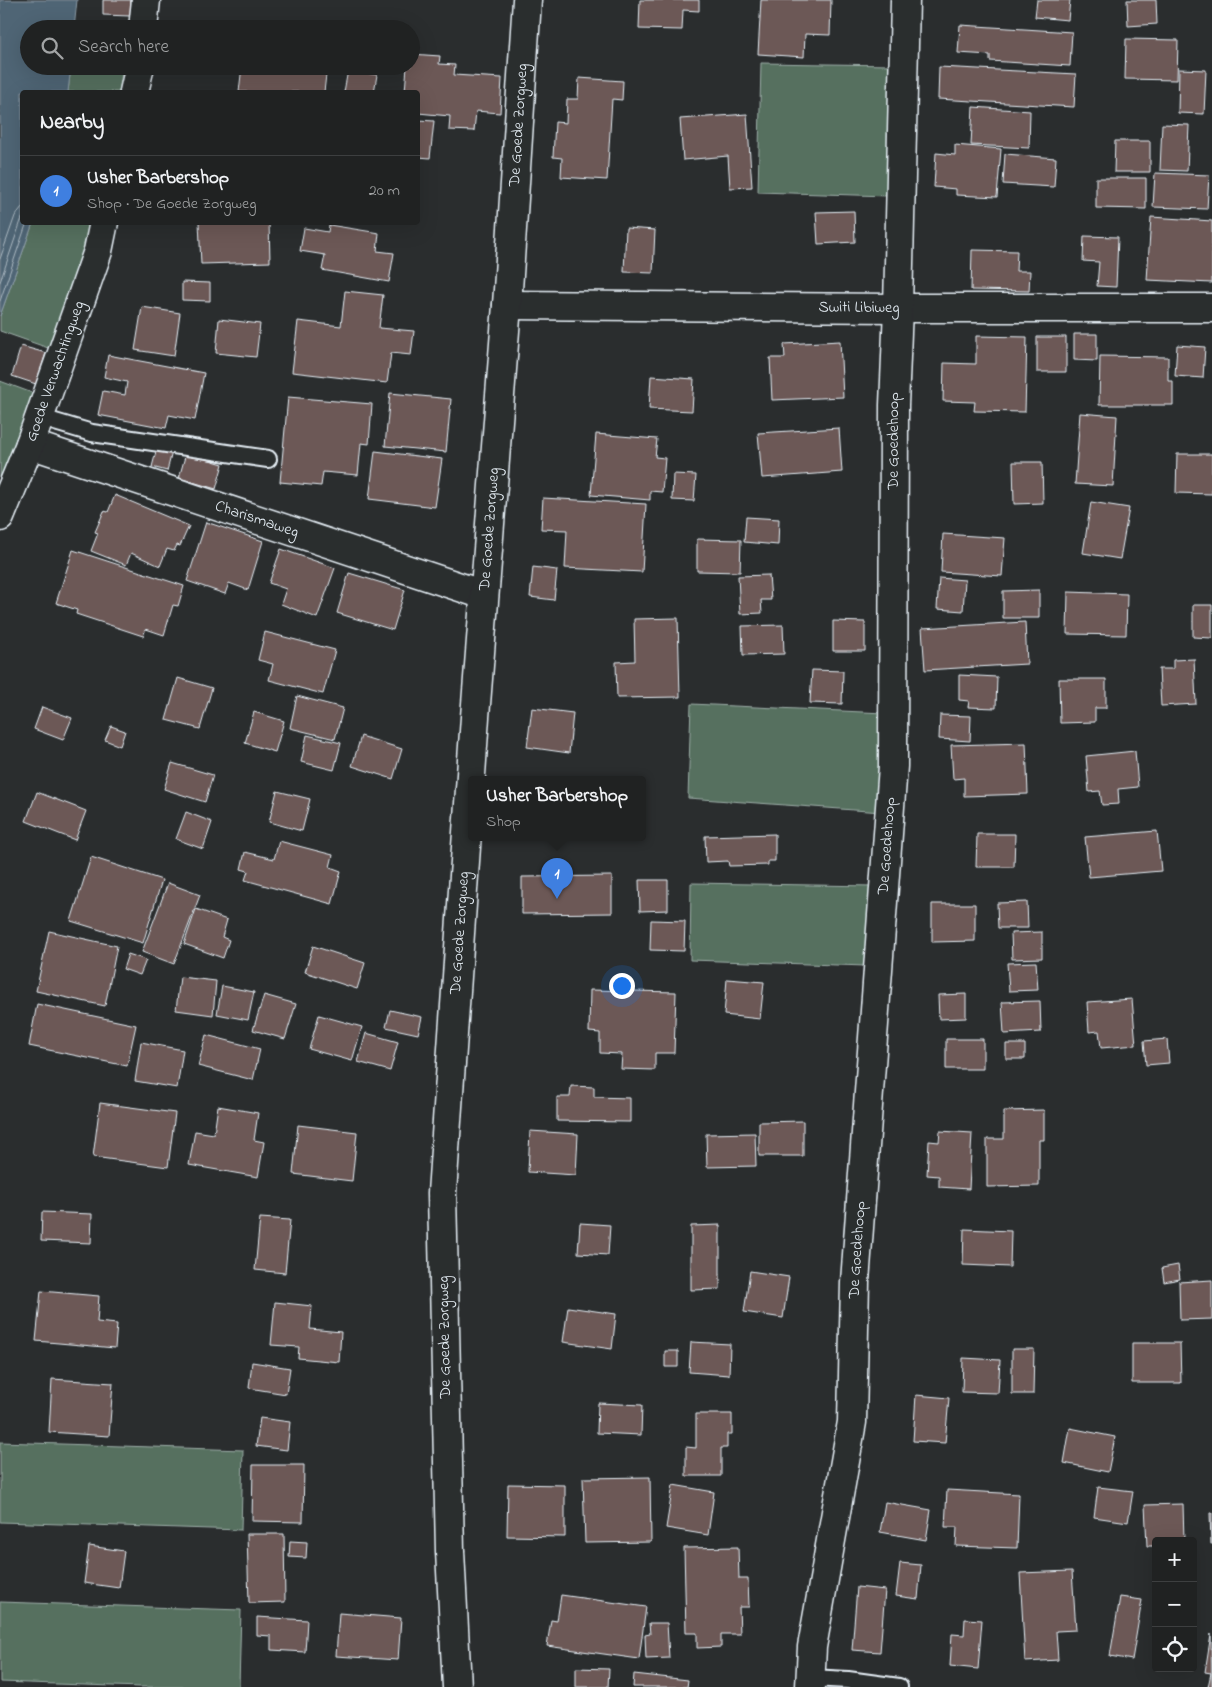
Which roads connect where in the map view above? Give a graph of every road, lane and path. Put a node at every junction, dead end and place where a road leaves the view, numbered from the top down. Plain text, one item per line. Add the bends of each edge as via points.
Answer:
1 (146, 0) edge
2 (527, 0) edge
3 (905, 0) edge
4 (145, 20) edge
5 (138, 75) edge
6 (134, 90) edge
7 (103, 225) edge
8 (507, 305) junction
9 (898, 308) junction
10 (1212, 308) edge
11 (38, 417) junction
12 (30, 444) junction
13 (268, 459) dead end
14 (0, 517) edge
15 (484, 595) junction
16 (471, 776) edge
17 (468, 823) edge
18 (810, 1683) edge
19 (457, 1687) edge
20 (899, 1687) edge

1 - 4 street
2 - 8 street, De Goede Zorgweg
3 - 9 street, De Goedehoop
5 - 6 street
7 - 11 street, Goede Verwachtingweg via 98,251
8 - 9 street, Switi Libiweg
8 - 15 street, De Goede Zorgweg
9 - 10 street, Switi Libiweg
9 - 18 street, De Goedehoop via 894,405 893,766 855,1282 852,1422 812,1647
11 - 12 street, Goede Verwachtingweg
11 - 13 lane via 92,433
12 - 14 street, Goede Verwachtingweg
12 - 15 street, Charismaweg
15 - 16 street, De Goede Zorgweg
17 - 19 street, De Goede Zorgweg via 442,1193 450,1551
18 - 20 lane via 848,1680

